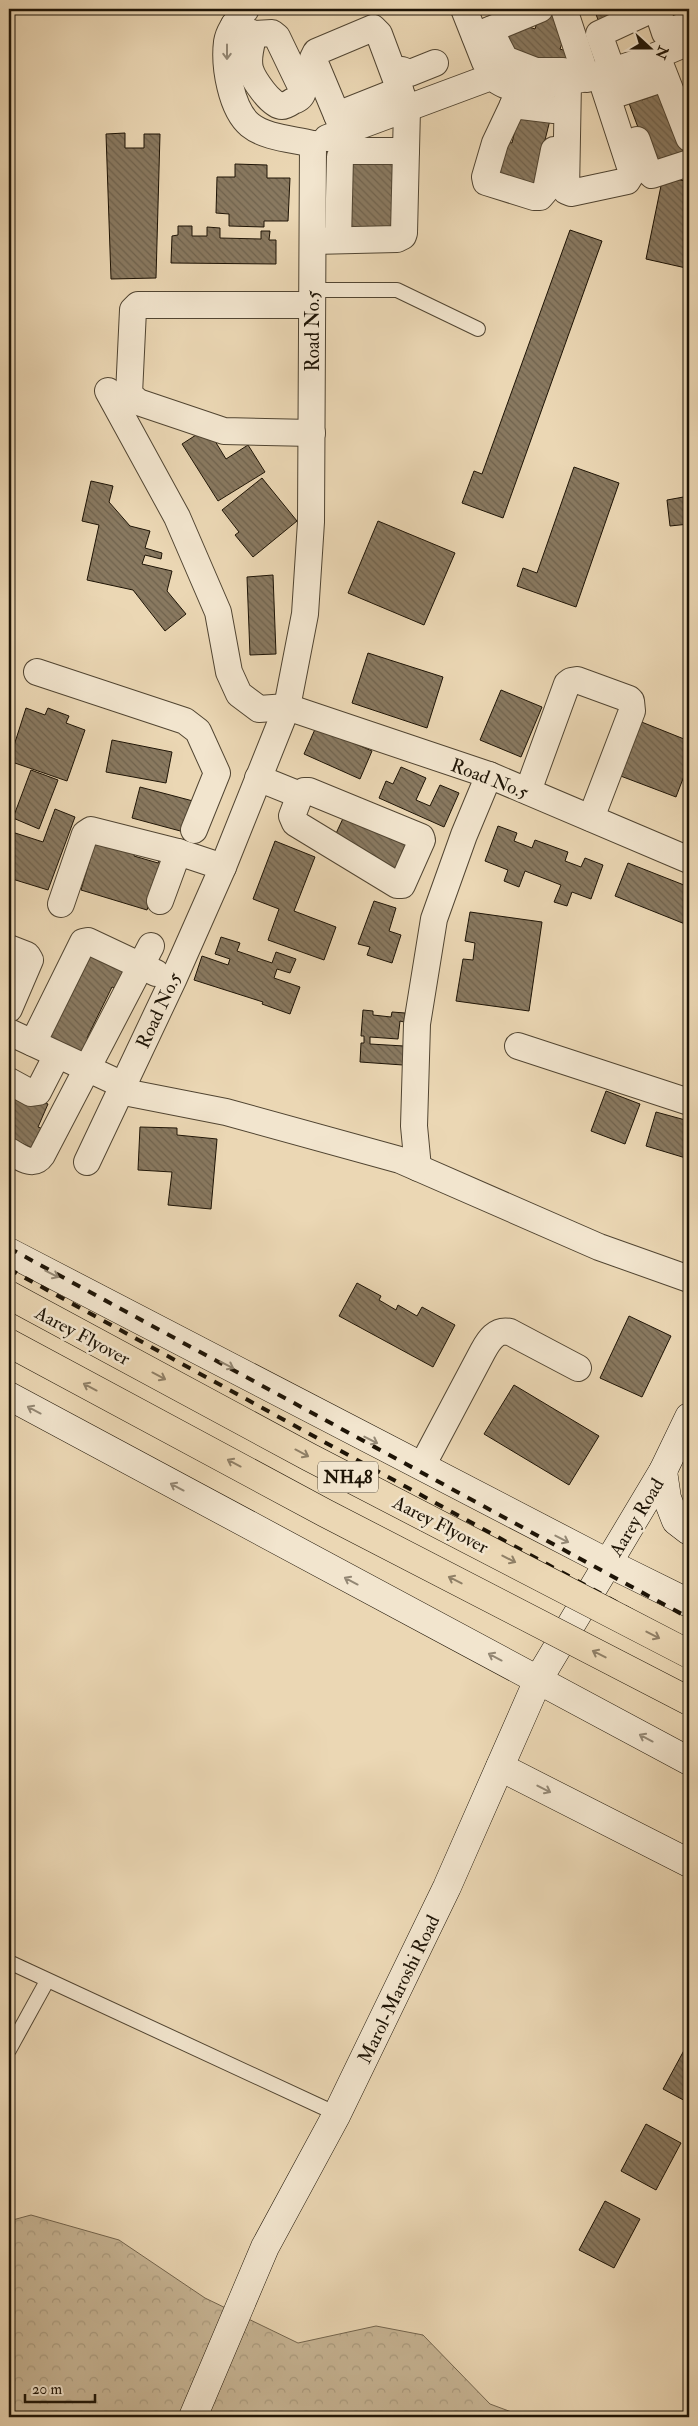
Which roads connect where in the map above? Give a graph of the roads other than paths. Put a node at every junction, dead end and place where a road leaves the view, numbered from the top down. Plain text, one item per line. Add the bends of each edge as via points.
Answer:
1 (464, 9) edge
2 (540, 9) edge
3 (564, 9) edge
4 (244, 23) edge
5 (689, 24) edge
6 (483, 33) junction
7 (603, 74) edge
8 (491, 77) junction
9 (416, 83) junction
10 (342, 132) junction
11 (689, 138) edge
12 (313, 144) junction
13 (406, 151) junction
14 (689, 163) edge
15 (325, 241) junction
16 (312, 298) junction
17 (478, 328) dead end
18 (108, 391) dead end
19 (312, 433) junction
20 (38, 672) dead end
21 (287, 707) junction
22 (217, 773) junction
23 (489, 775) junction
24 (257, 783) junction
25 (530, 784) junction
26 (300, 795) junction
27 (594, 809) junction
28 (194, 830) dead end
29 (419, 846) junction
30 (178, 852) junction
31 (689, 860) edge
32 (454, 861) junction
33 (223, 867) junction
34 (160, 901) dead end
35 (61, 904) dead end
36 (9, 948) edge
37 (146, 956) junction
38 (173, 980) junction
39 (9, 1010) edge
40 (9, 1032) edge
41 (33, 1043) junction
42 (518, 1046) dead end
43 (58, 1055) junction
44 (87, 1068) junction
45 (9, 1081) edge
46 (121, 1088) junction
47 (689, 1102) edge
48 (9, 1151) edge
49 (87, 1162) dead end
50 (418, 1168) junction
51 (9, 1252) edge
52 (689, 1280) edge
53 (9, 1295) edge
54 (9, 1343) edge
55 (578, 1368) dead end
56 (9, 1396) edge
57 (689, 1417) edge
58 (422, 1466) junction
59 (664, 1471) junction
60 (689, 1531) edge
61 (608, 1563) junction
62 (689, 1603) edge
63 (689, 1654) edge
64 (538, 1680) junction
65 (689, 1701) edge
66 (689, 1761) edge
67 (500, 1767) junction
68 (689, 1863) edge
69 (9, 1962) edge
70 (47, 1981) junction
71 (9, 2050) edge
72 (338, 2114) junction
73 (193, 2417) edge

1 - 6 street
2 - 6 street
3 - 7 street
4 -> 12 street via 227,41 227,74 236,104 256,128
5 - 7 street
6 - 7 street via 502,55 517,65 536,71 570,70
6 - 8 street
7 - 8 street via 504,85
7 - 11 street
7 - 14 street via 652,175
8 - 9 street
9 - 10 street
9 - 10 street via 373,28 314,54
9 - 13 street
10 - 12 street
10 - 13 street
10 - 15 street
12 - 15 street, Road No.5
13 - 15 street via 403,236 397,239
15 - 16 street, Road No.5
16 - 17 lane via 397,290
16 - 19 street, Road No.5
16 - 19 street via 138,305 133,310 129,394 138,402 224,430
18 - 21 street, Road No.5 via 177,518 218,612 229,672 239,694 260,709
19 - 21 street, Road No.5 via 305,614
20 - 22 street via 185,721 198,731
21 - 23 street, Road No.5
21 - 24 street, Road No.5
22 - 24 street
22 - 28 street
23 - 25 street, Road No.5
23 - 32 street
24 - 26 street
24 - 33 street, Road No.5
25 - 27 street, Road No.5
25 - 27 street via 567,684 577,680 629,699 632,712
26 - 29 street via 309,791 409,832 421,838
26 - 29 street via 292,816 295,823 397,885 403,883
27 - 31 street, Road No.5
29 - 32 street
30 - 33 street
30 - 34 street
30 - 35 street via 91,830 85,834
32 - 50 street via 434,919 417,1024 414,1126
33 - 38 street, Road No.5
36 - 39 street via 27,955 30,960
37 - 38 street
37 - 41 street via 83,942
37 - 44 street
38 - 46 street, Road No.5
40 - 41 street
41 - 43 street
42 - 47 street
43 - 44 street
43 - 45 street via 38,1092 31,1093
44 - 46 street
44 - 48 street via 38,1161 25,1160
46 - 49 street, Road No.5
46 - 50 street via 226,1112 400,1160
50 - 52 street via 599,1247
51 -> 58 main road
53 -> 63 highway, Aarey Flyover / NH48, bridge via 309,1457
65 -> 54 highway, NH48, bridge via 325,1513
55 - 58 street via 510,1332 493,1336
64 -> 56 main road
57 - 59 main road, Aarey Road
58 -> 61 main road
59 - 60 main road via 667,1498 676,1521
59 - 61 main road, Aarey Road
61 - 62 main road
61 - 64 main road, Marol-Maroshi Road
66 -> 64 main road
64 - 67 main road, Marol-Maroshi Road
67 -> 68 main road
67 - 72 main road, Marol-Maroshi Road
69 - 70 lane
70 - 71 lane
70 - 72 lane
72 - 73 main road, Marol-Maroshi Road via 265,2247

